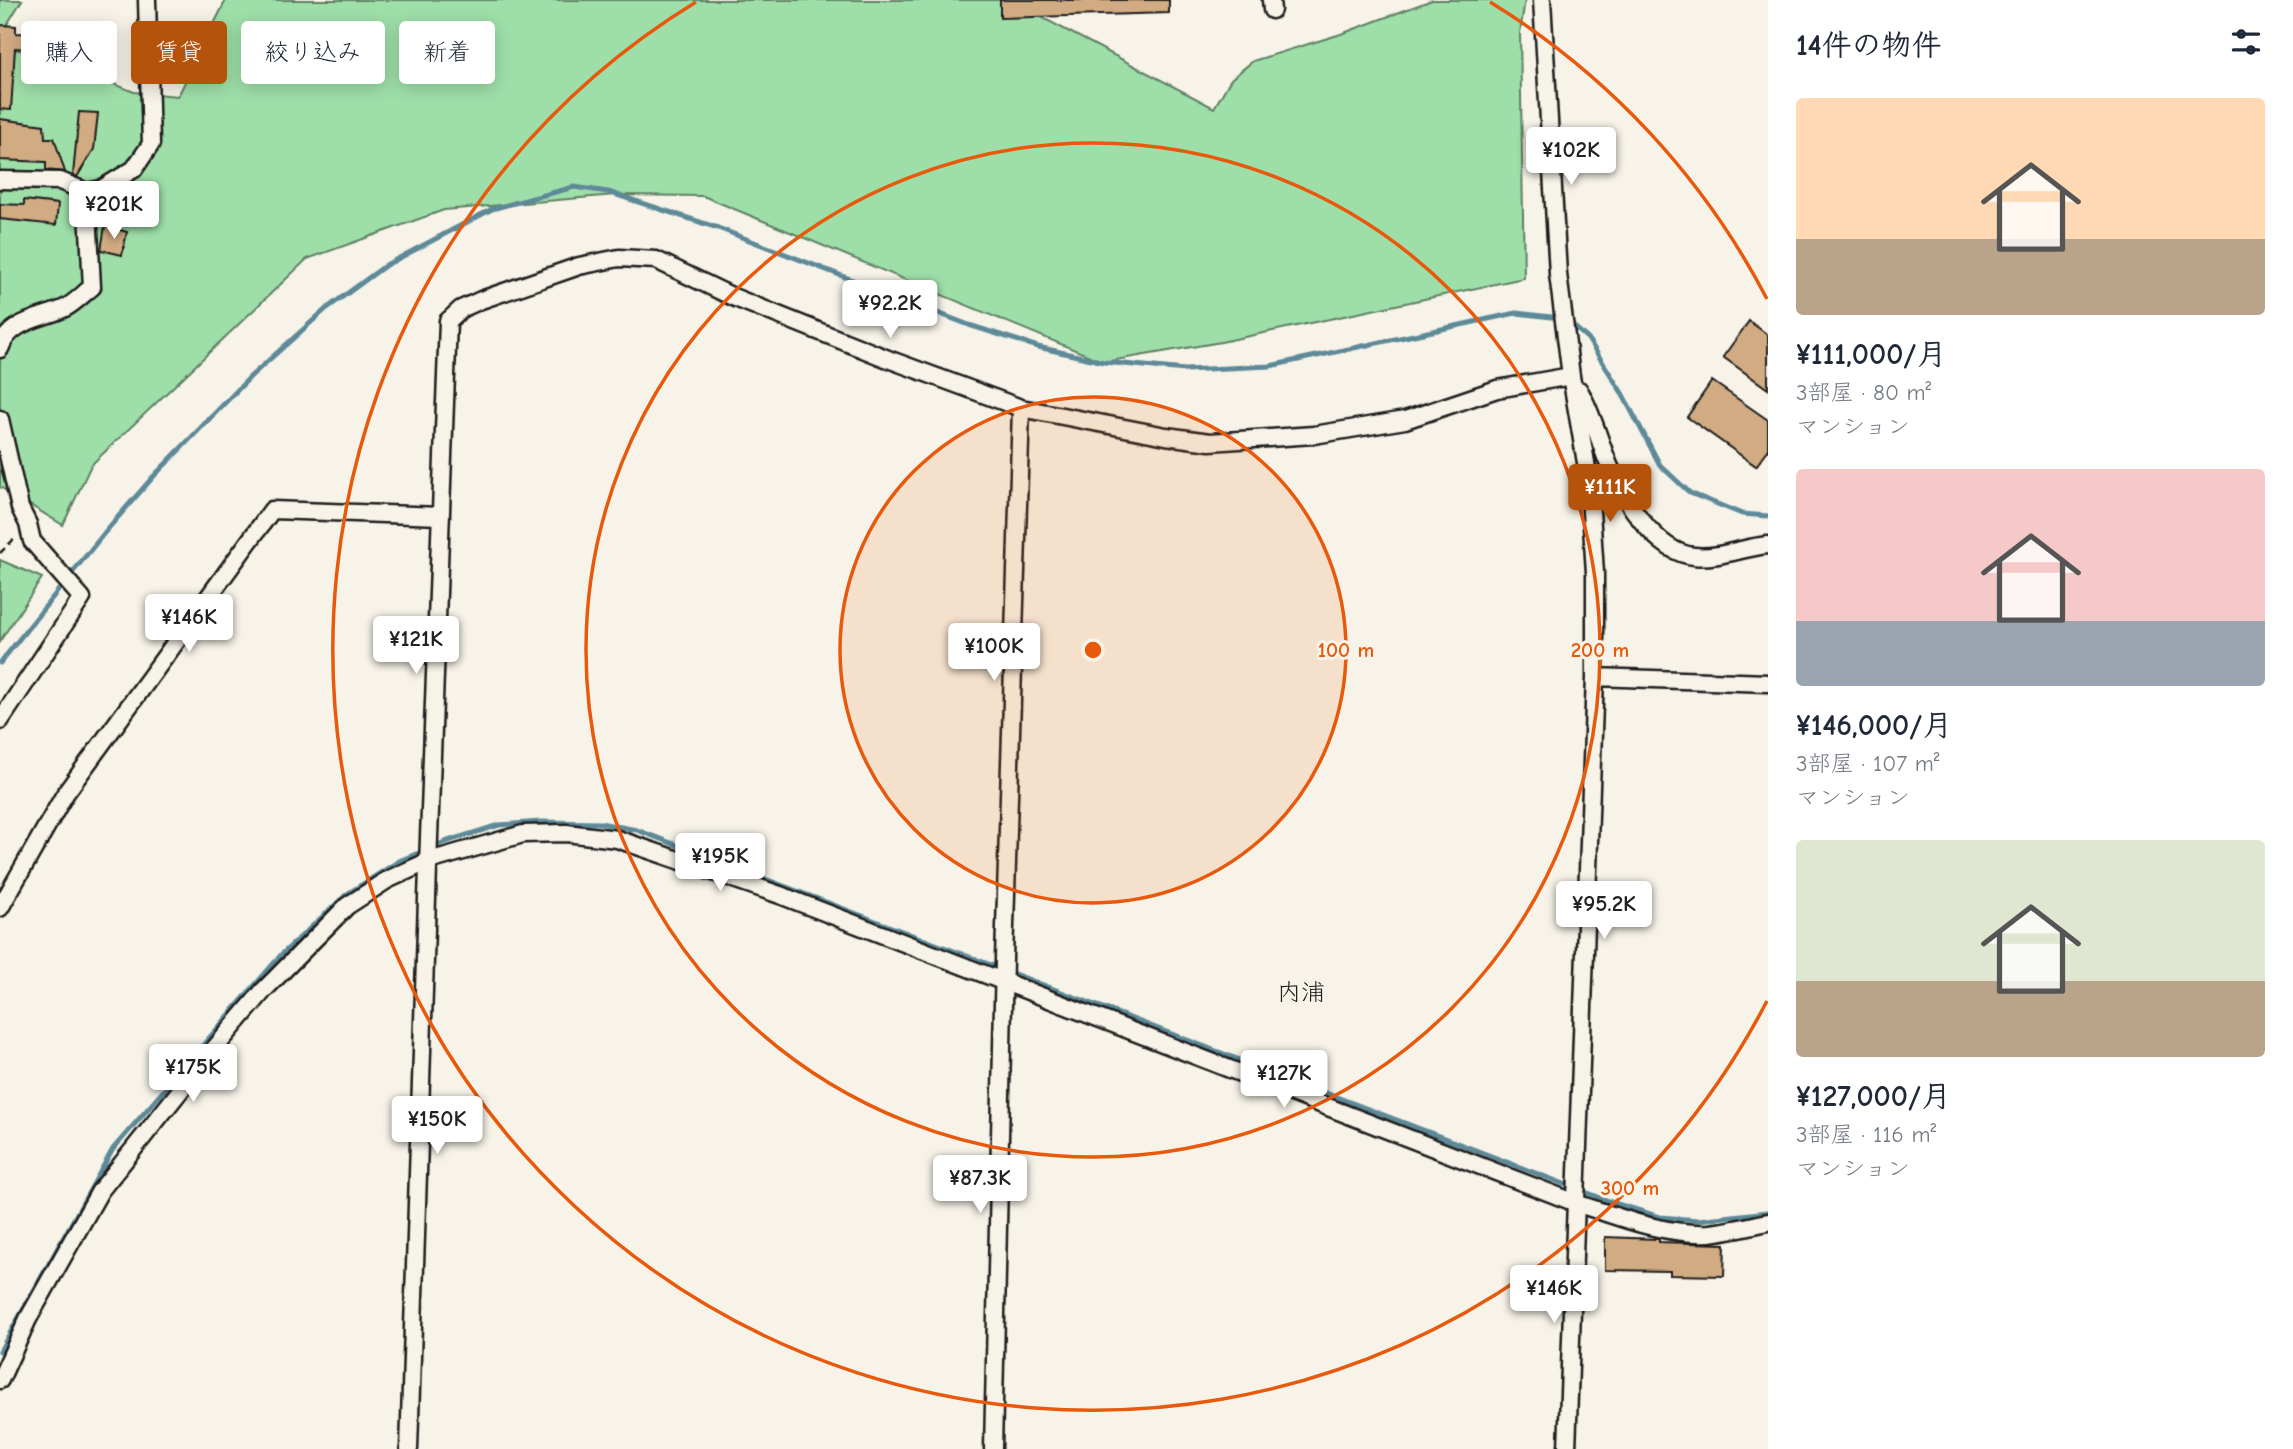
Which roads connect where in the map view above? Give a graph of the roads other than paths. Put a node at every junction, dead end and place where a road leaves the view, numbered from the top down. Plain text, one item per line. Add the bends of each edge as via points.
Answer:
1 (147, 0) edge
2 (1542, 0) edge
3 (0, 180) edge
4 (87, 192) junction
5 (0, 349) edge
6 (1571, 376) junction
7 (1021, 408) junction
8 (0, 419) edge
9 (441, 516) junction
10 (1768, 545) edge
11 (1595, 677) junction
12 (1768, 683) edge
13 (0, 721) edge
14 (428, 860) junction
15 (0, 908) edge
16 (1004, 982) junction
17 (1576, 1203) junction
18 (1768, 1222) edge
19 (0, 1380) edge
20 (409, 1449) edge
21 (993, 1449) edge
22 (1567, 1449) edge

1 - 4 street via 151,144 134,169
2 - 6 street via 1558,274
3 - 4 street via 61,181
4 - 5 street via 92,287 65,307 13,330
6 - 7 street via 1497,389 1405,420 1268,440 1199,441
6 - 10 street via 1620,487 1664,543 1692,556
6 - 11 street via 1589,480
7 - 9 street via 733,297 656,260 619,258 579,266 481,300 449,321
7 - 16 street
8 - 13 street via 32,541 82,598
9 - 14 street
9 - 15 street via 272,510 65,794
11 - 12 street
11 - 17 street
14 - 16 street via 523,834 617,839 780,895
14 - 19 street via 347,906 264,990 199,1067 100,1191 28,1319
14 - 20 street
16 - 17 street
16 - 21 street
17 - 18 street via 1665,1230 1709,1233
17 - 22 street

